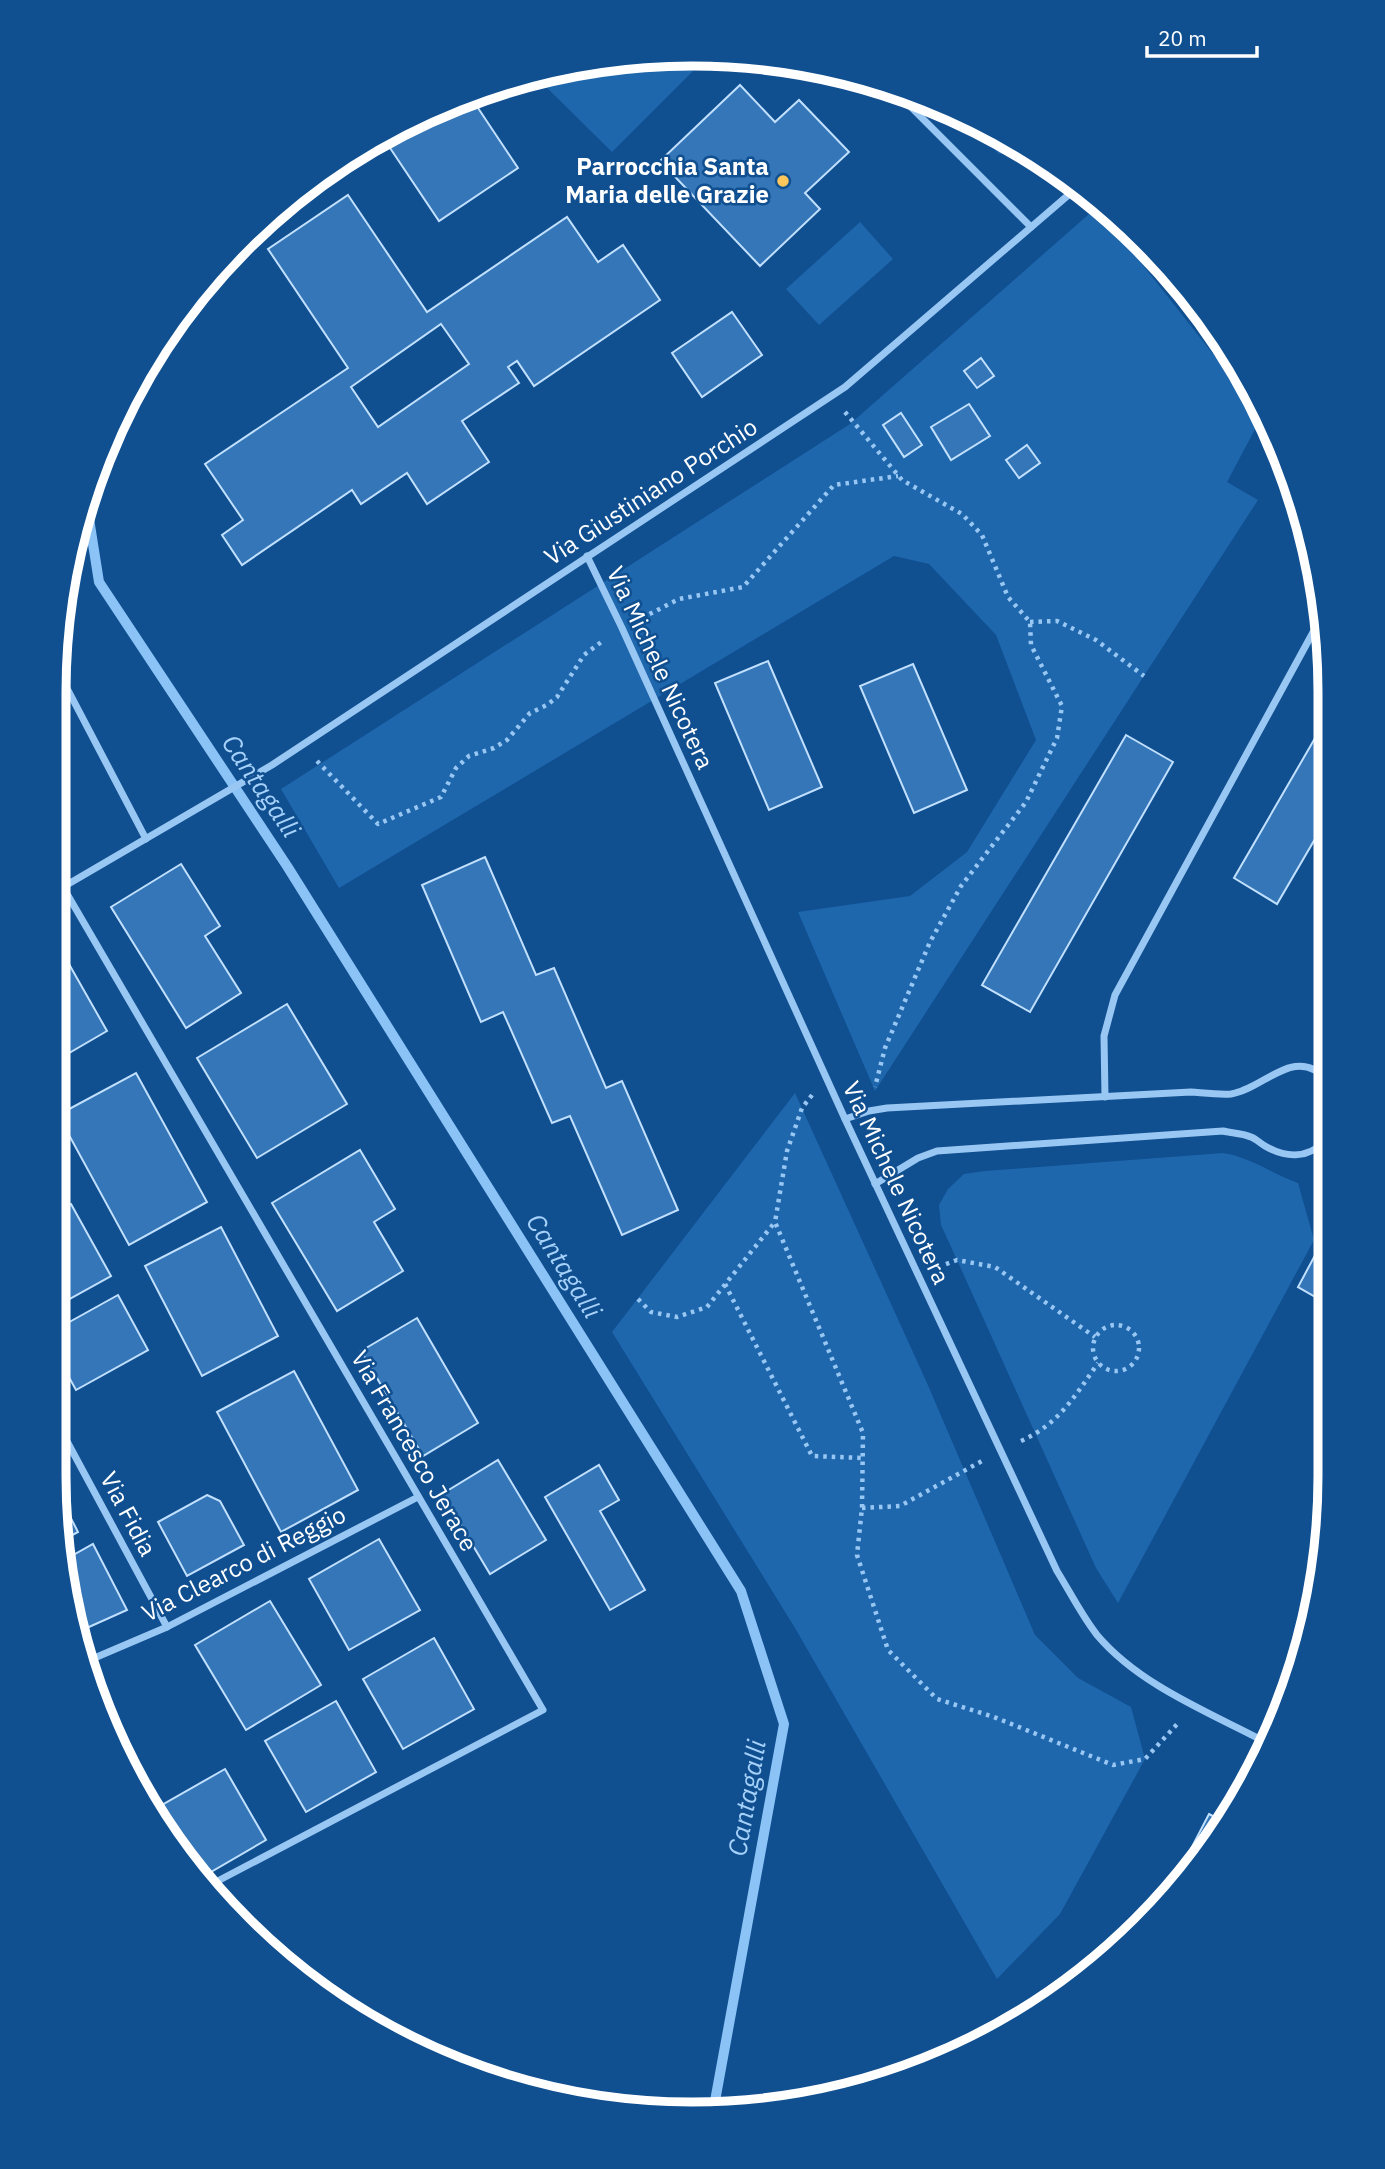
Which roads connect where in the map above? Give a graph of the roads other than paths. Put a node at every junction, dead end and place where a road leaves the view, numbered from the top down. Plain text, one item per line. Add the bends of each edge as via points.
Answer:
1 (910, 106) edge
2 (1070, 193) edge
3 (1031, 227) junction
4 (587, 556) junction
5 (1315, 629) edge
6 (66, 687) edge
7 (146, 839) junction
8 (66, 886) edge
9 (66, 899) edge
10 (1318, 1070) edge
11 (1105, 1097) junction
12 (845, 1119) junction
13 (1318, 1148) edge
14 (875, 1184) junction
15 (66, 1439) edge
16 (418, 1497) junction
17 (167, 1627) junction
18 (94, 1658) edge
19 (1260, 1739) edge
20 (216, 1882) edge

1 - 3 street
2 - 3 street, Via Giustiniano Porchio
3 - 4 street, Via Giustiniano Porchio via 845,387
4 - 7 street, Via Giustiniano Porchio via 302,746
4 - 12 street, Via Michele Nicotera
5 - 11 street via 1115,995 1104,1035
6 - 7 street
7 - 8 street
9 - 16 street, Via Francesco Jerace
10 - 11 street via 1294,1067 1232,1094
11 - 12 street via 887,1108
12 - 14 street, Via Michele Nicotera
13 - 14 street via 1289,1156 1251,1137 1223,1130 937,1151
14 - 19 street, Via Michele Nicotera via 1057,1571 1097,1634 1140,1673
15 - 17 street, Via Fidia
16 - 17 street, Via Clearco di Reggio
16 - 20 street, Via Francesco Jerace via 543,1710
17 - 18 street, Via Clearco di Reggio

